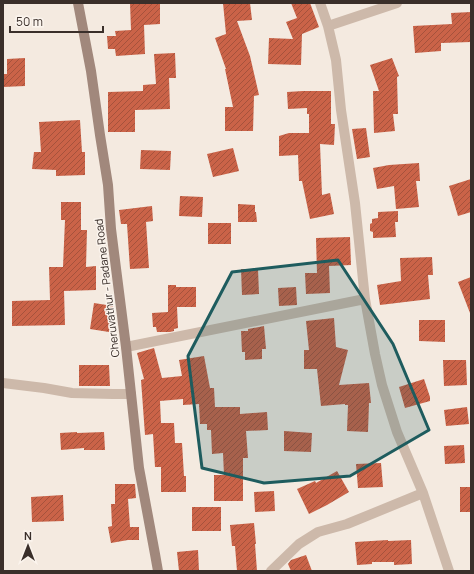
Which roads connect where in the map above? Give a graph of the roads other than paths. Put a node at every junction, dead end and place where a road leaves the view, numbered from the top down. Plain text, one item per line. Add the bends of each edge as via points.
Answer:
1 (78, 3) edge
2 (320, 3) edge
3 (397, 3) edge
4 (328, 26) junction
5 (365, 299) junction
6 (126, 347) junction
7 (3, 383) edge
8 (131, 394) junction
9 (422, 493) junction
10 (158, 571) edge
11 (271, 571) edge
12 (449, 571) edge

1 - 6 main road, Cheruvathur - Padane Road via 108,185 110,229
2 - 4 street
3 - 4 street
4 - 5 street via 336,60
5 - 6 street
5 - 9 street via 382,385 397,432
6 - 8 main road, Cheruvathur - Padane Road
7 - 8 street via 72,393
8 - 10 main road, Cheruvathur - Padane Road via 138,468
9 - 11 street via 347,524 318,532 299,544
9 - 12 street

